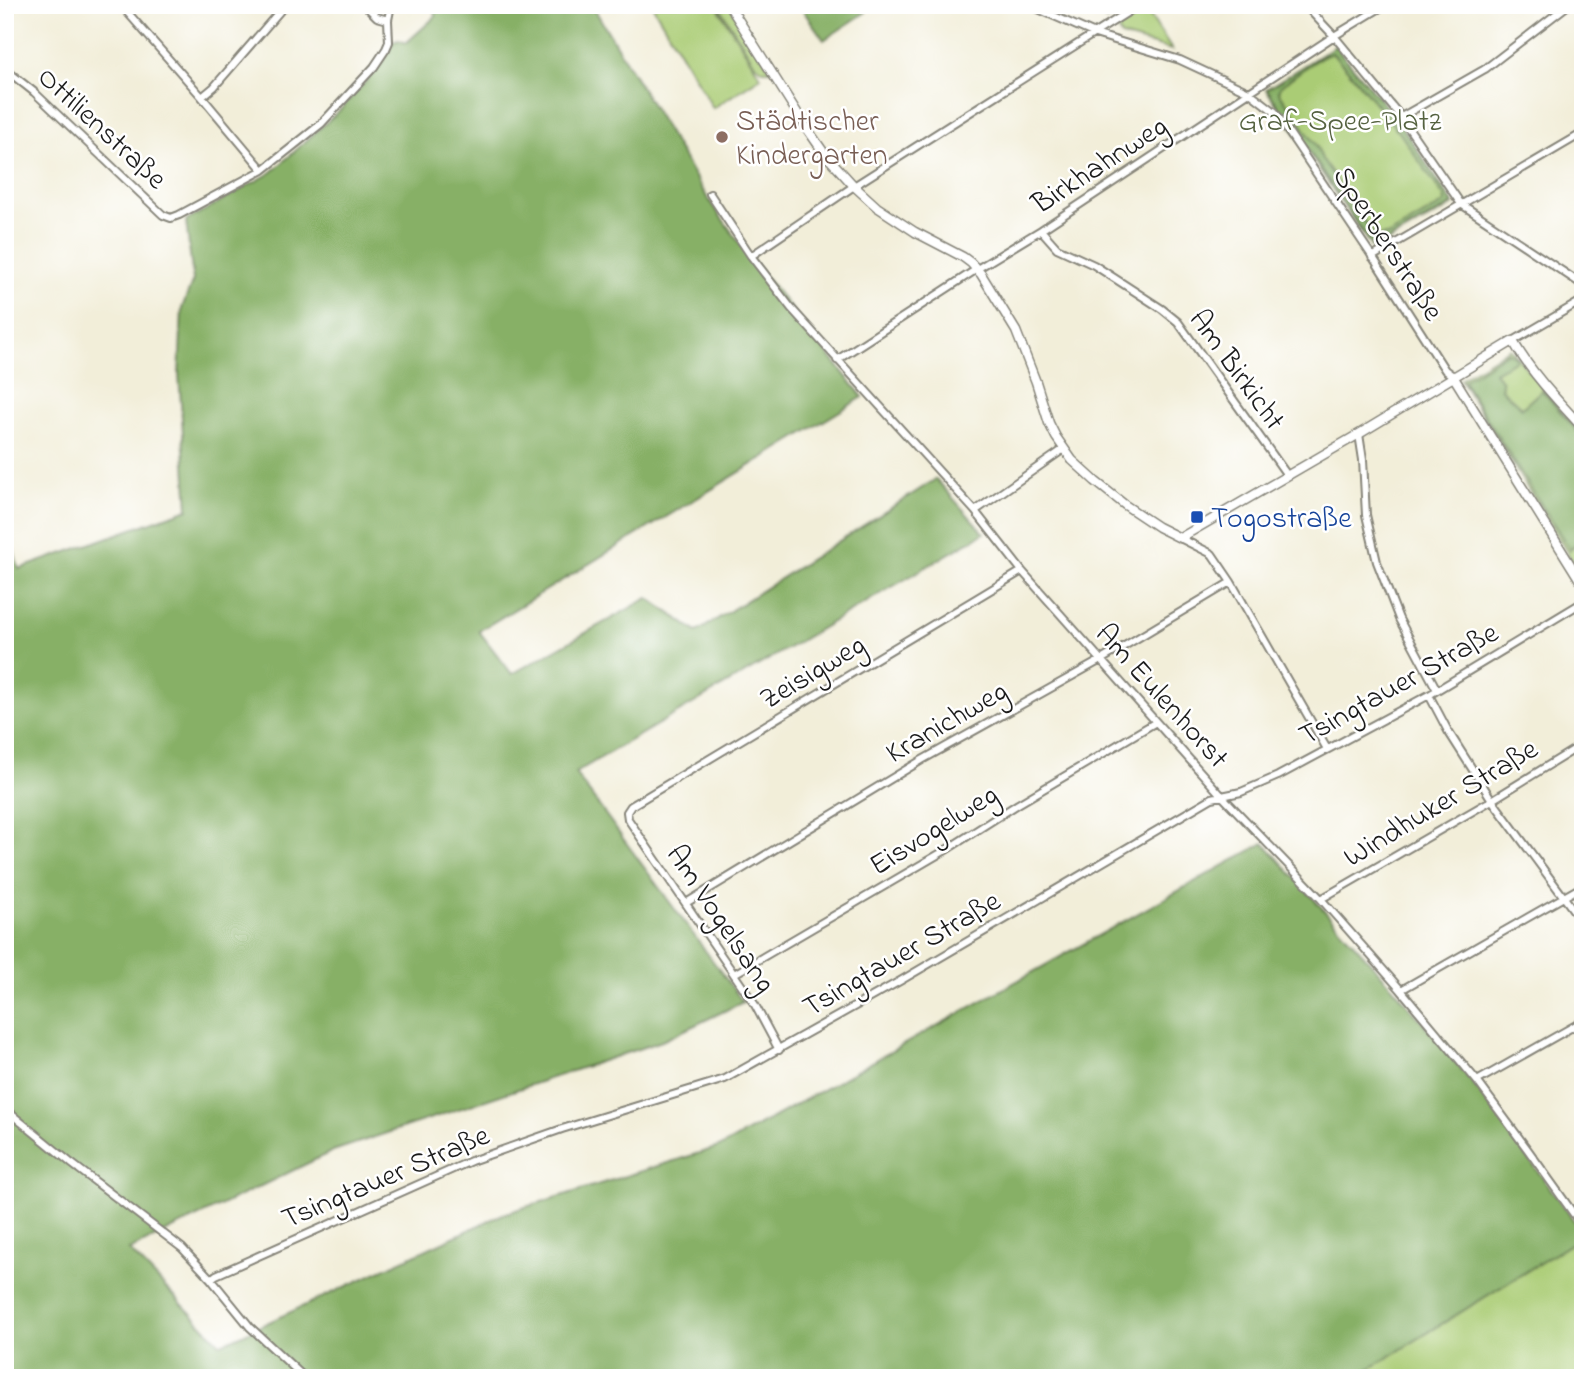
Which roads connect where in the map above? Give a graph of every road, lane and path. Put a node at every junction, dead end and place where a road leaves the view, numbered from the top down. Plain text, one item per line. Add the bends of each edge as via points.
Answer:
1 (121, 5) edge
2 (285, 5) edge
3 (365, 5) edge
4 (391, 5) edge
5 (729, 5) edge
6 (1029, 5) edge
7 (1139, 5) edge
8 (1305, 5) edge
9 (1385, 5) edge
10 (1569, 5) edge
11 (388, 20) junction
12 (1095, 34) junction
13 (1334, 36) junction
14 (5, 69) edge
15 (1249, 92) junction
16 (202, 97) junction
17 (1401, 117) junction
18 (1583, 133) edge
19 (263, 170) junction
20 (854, 187) junction
21 (710, 194) dead end
22 (1461, 204) junction
23 (1041, 230) junction
24 (751, 256) junction
25 (1372, 257) junction
26 (977, 269) junction
27 (1583, 285) edge
28 (1583, 300) edge
29 (1513, 341) junction
30 (837, 360) junction
31 (1453, 376) junction
32 (1583, 428) edge
33 (1359, 434) junction
34 (1064, 449) junction
35 (1287, 475) junction
36 (975, 511) junction
37 (1180, 538) junction
38 (1022, 571) junction
39 (1231, 582) junction
40 (1583, 584) edge
41 (1583, 602) edge
42 (1101, 660) junction
43 (1437, 690) junction
44 (1429, 695) junction
45 (1157, 722) junction
46 (1583, 744) edge
47 (1327, 749) junction
48 (1221, 795) junction
49 (1492, 800) junction
50 (627, 812) joint
51 (1583, 886) edge
52 (1565, 897) junction
53 (1321, 899) junction
54 (686, 903) junction
55 (1583, 923) edge
56 (734, 974) junction
57 (1401, 990) junction
58 (1583, 1021) edge
59 (779, 1050) junction
60 (1476, 1082) junction
61 (5, 1109) edge
62 (1581, 1221) edge
63 (211, 1279) junction
64 (306, 1378) edge

1 - 16 street
2 - 16 street
3 - 11 street
4 - 11 street
5 - 20 street via 808,130
6 - 12 street, Sperberstraße
7 - 12 street
8 - 13 street
9 - 13 street, Birkhahnweg
10 - 17 street via 1485,69
11 - 19 street via 389,42 374,67 321,124
12 - 15 street, Sperberstraße via 1180,61
12 - 20 street
13 - 15 street, Birkhahnweg
13 - 17 street
14 - 19 street, Ottilienstraße via 163,215 178,215
15 - 23 street, Birkhahnweg
15 - 25 street, Sperberstraße via 1275,112
16 - 19 street
17 - 22 street
18 - 22 street
20 - 24 street
20 - 26 street via 886,213
21 - 24 street, Am Eulenhorst
22 - 25 street
22 - 27 street
23 - 26 street, Birkhahnweg
23 - 35 street, Am Birkicht via 1057,248 1117,279 1178,322
24 - 30 street, Am Eulenhorst
25 - 31 street, Sperberstraße
26 - 30 street, Birkhahnweg
26 - 34 street via 1016,331 1052,430
28 - 29 street
29 - 31 street
29 - 32 street
30 - 36 street, Am Eulenhorst
31 - 33 street
31 - 40 street
33 - 35 street
33 - 43 street via 1366,514 1377,562 1399,619
34 - 36 street
34 - 37 street via 1115,498
35 - 37 street
36 - 38 street, Am Eulenhorst
37 - 39 street via 1212,554
38 - 42 street, Am Eulenhorst
38 - 50 street, Zeisigweg
39 - 42 street, Kranichweg
39 - 47 street
41 - 43 street, Tsingtauer Straße
42 - 45 street, Am Eulenhorst
42 - 54 street, Kranichweg via 922,760
43 - 44 street, Tsingtauer Straße
44 - 47 street, Tsingtauer Straße
44 - 49 street
45 - 48 street, Am Eulenhorst
45 - 56 street, Eisvogelweg
46 - 49 street, Windhuker Straße
47 - 48 street, Tsingtauer Straße via 1278,776
48 - 53 street, Am Eulenhorst
48 - 59 street, Tsingtauer Straße
49 - 52 street
49 - 53 street, Windhuker Straße
50 - 54 street, Am Vogelsang
51 - 52 street
52 - 55 street
52 - 57 street
53 - 57 street, Am Eulenhorst
54 - 56 street, Am Vogelsang
56 - 59 street, Am Vogelsang
57 - 60 street, Am Eulenhorst
58 - 60 street
59 - 63 street, Tsingtauer Straße via 725,1079 471,1161
60 - 62 street, Am Eulenhorst
61 - 63 street via 182,1248
63 - 64 street via 250,1327

